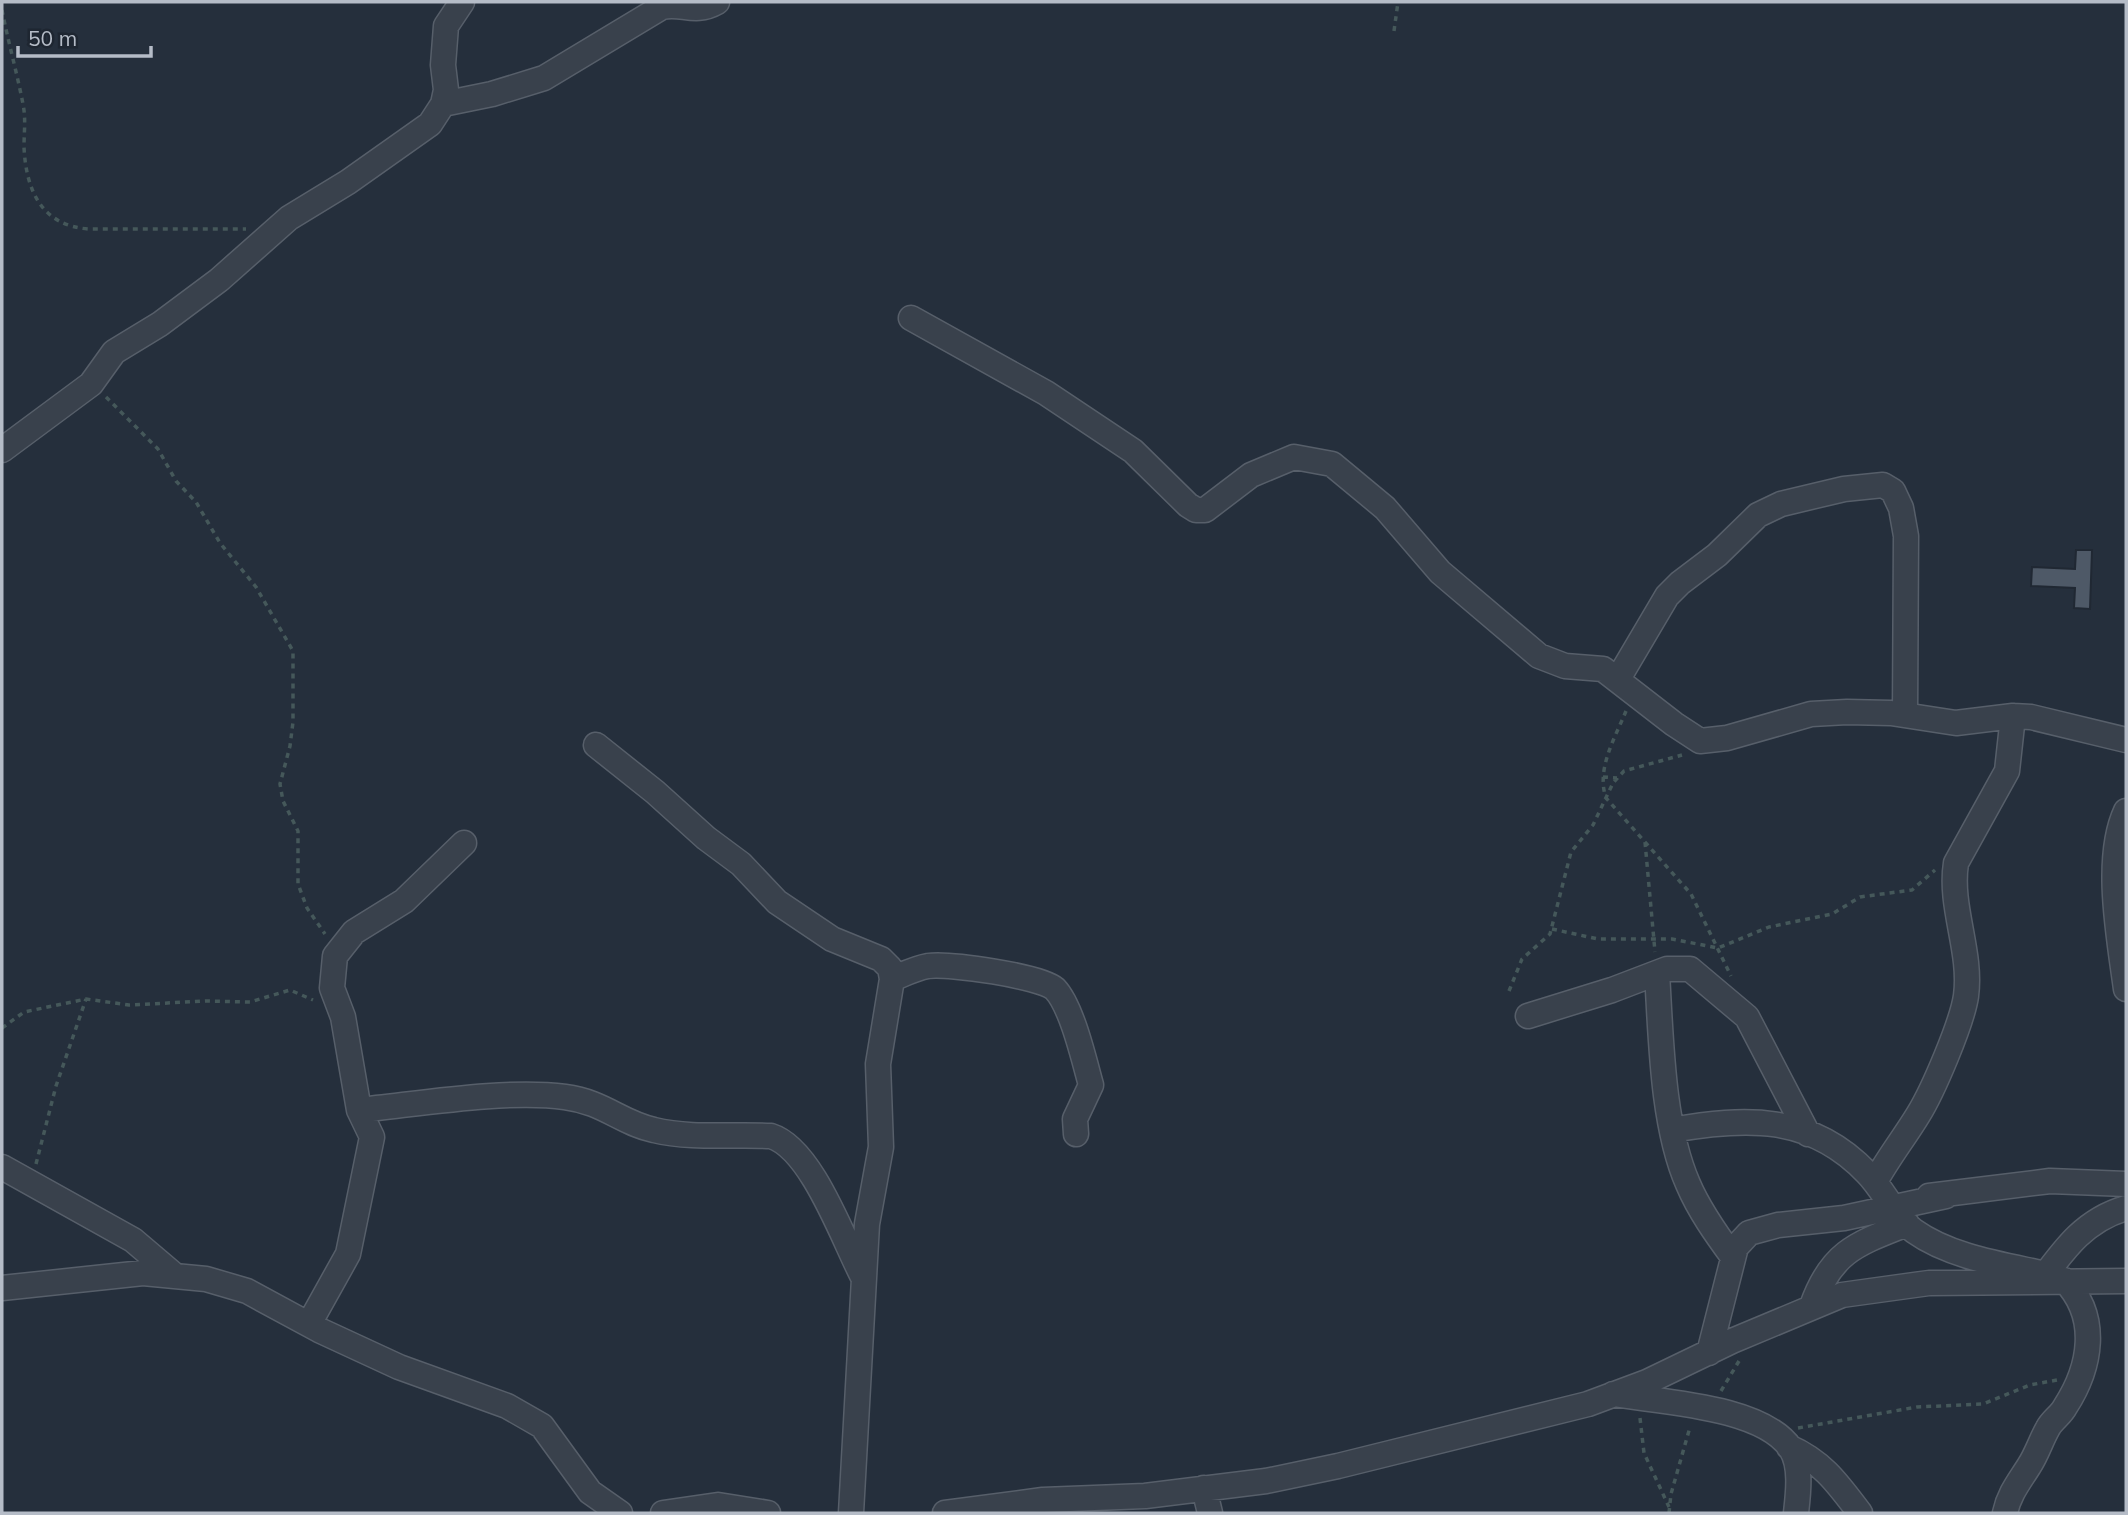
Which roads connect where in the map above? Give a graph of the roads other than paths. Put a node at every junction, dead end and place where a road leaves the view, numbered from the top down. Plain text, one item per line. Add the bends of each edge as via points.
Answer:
1 (462, 2) edge
2 (717, 2) edge
3 (443, 104) junction
4 (911, 318) dead end
5 (2, 450) edge
6 (1626, 686) junction
7 (1905, 715) junction
8 (2013, 716) junction
9 (2126, 740) edge
10 (596, 745) dead end
11 (2126, 811) edge
12 (464, 843) dead end
13 (1657, 973) junction
14 (892, 979) junction
15 (2126, 989) edge
16 (1528, 1016) dead end
17 (359, 1110) junction
18 (1672, 1130) junction
19 (1076, 1134) dead end
20 (1808, 1134) junction
21 (2, 1167) edge
22 (1877, 1184) junction
23 (2126, 1184) edge
24 (1946, 1196) junction
25 (2126, 1208) edge
26 (1900, 1216) junction
27 (1733, 1257) junction
28 (173, 1274) junction
29 (863, 1277) junction
30 (2049, 1279) junction
31 (2126, 1281) edge
32 (2, 1288) edge
33 (1812, 1306) junction
34 (309, 1324) junction
35 (1709, 1353) junction
36 (1613, 1394) junction
37 (1781, 1440) junction
38 (1204, 1488) junction
39 (620, 1513) edge
40 (663, 1513) edge
41 (768, 1513) edge
42 (851, 1513) edge
43 (945, 1513) edge
44 (1210, 1513) edge
45 (1796, 1513) edge
46 (1860, 1513) edge
47 (2005, 1513) edge

1 - 3 street via 446,26
2 - 3 street via 699,9 662,7 544,78
3 - 5 street via 420,133 289,218 219,280 114,352 91,384
4 - 6 street via 1046,393 1133,451 1196,510 1206,510 1251,475 1293,457 1332,464 1385,508 1440,572 1539,656 1565,666 1603,669
6 - 7 street via 1700,741 1811,714
6 - 7 street via 1668,596 1758,515 1781,504 1883,485 1895,496 1906,536
7 - 8 street via 1956,723
8 - 9 street
8 - 22 street via 2007,771 1959,855 1954,878 1965,939 1966,997 1926,1102 1889,1155
10 - 14 street via 741,864 777,902 832,939 881,959 890,968
11 - 15 street via 2117,831 2113,867
12 - 17 street via 404,901 354,932 337,954 331,980
13 - 16 street
13 - 18 street
13 - 20 street via 1690,969 1747,1017
14 - 19 street via 942,965 1027,979 1054,989 1066,1006 1091,1085 1075,1119
14 - 29 street via 878,1064 881,1147
17 - 29 street via 545,1095 589,1101 655,1131 784,1140 806,1167
17 - 34 street via 372,1137 355,1228 348,1255
18 - 20 street via 1742,1120
18 - 27 street via 1688,1185
20 - 22 street via 1841,1151
21 - 28 street via 133,1240
22 - 24 street via 1900,1193
22 - 26 street
23 - 24 street via 2050,1181
24 - 26 street
25 - 30 street via 2081,1230
26 - 27 street via 1778,1225 1749,1233
26 - 30 street via 1940,1245
26 - 33 street via 1843,1254 1821,1280
27 - 35 street
28 - 32 street via 97,1276
28 - 34 street via 247,1291
29 - 42 street
30 - 31 street
30 - 33 street via 1929,1283 1842,1295
30 - 47 street via 2077,1293 2088,1325 2086,1362 2017,1482
33 - 35 street
34 - 39 street via 399,1367 507,1406 542,1426 590,1492
35 - 36 street
36 - 37 street via 1740,1415
36 - 38 street via 1338,1466
37 - 45 street via 1798,1478
37 - 46 street via 1818,1462
38 - 43 street via 1145,1496 1043,1500
38 - 44 street
40 - 41 street via 718,1506

